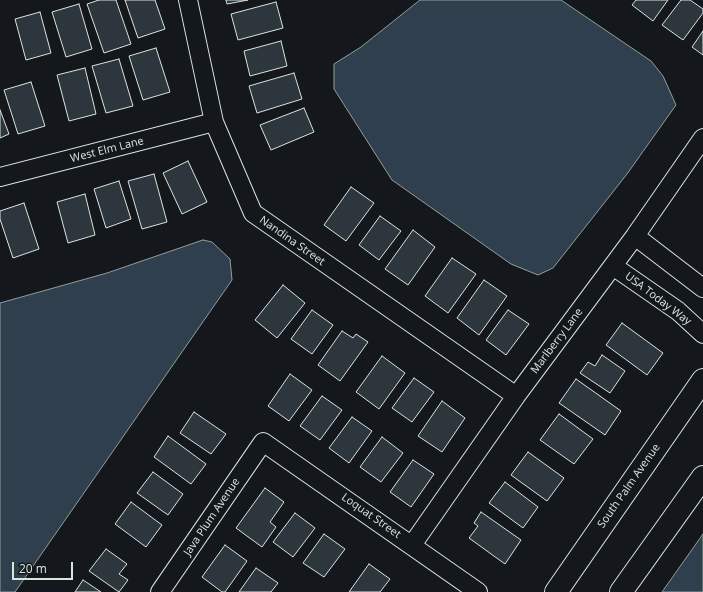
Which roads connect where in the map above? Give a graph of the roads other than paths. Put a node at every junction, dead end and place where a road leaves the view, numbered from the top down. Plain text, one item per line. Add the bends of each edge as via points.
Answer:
1 (188, 0) edge
2 (214, 122) junction
3 (703, 138) edge
4 (0, 177) edge
5 (635, 236) junction
6 (613, 266) junction
7 (703, 288) edge
8 (703, 334) edge
9 (703, 380) edge
10 (516, 396) junction
11 (263, 442) joint
12 (703, 477) edge
13 (412, 545) junction
14 (163, 591) edge
15 (478, 592) edge
16 (556, 592) edge
17 (621, 592) edge

1 - 2 street, Nandina Street
2 - 4 street, West Elm Lane
2 - 10 street, Nandina Street via 253,213
3 - 5 street, Marlberry Lane
5 - 6 street, Marlberry Lane
5 - 7 street
6 - 8 street, USA Today Way via 678,311
6 - 10 street, Marlberry Lane
9 - 16 main road, South Palm Avenue
10 - 13 street, Marlberry Lane
11 - 13 street, Loquat Street
11 - 14 street, Java Plum Avenue
12 - 17 main road
13 - 15 street, Loquat Street

